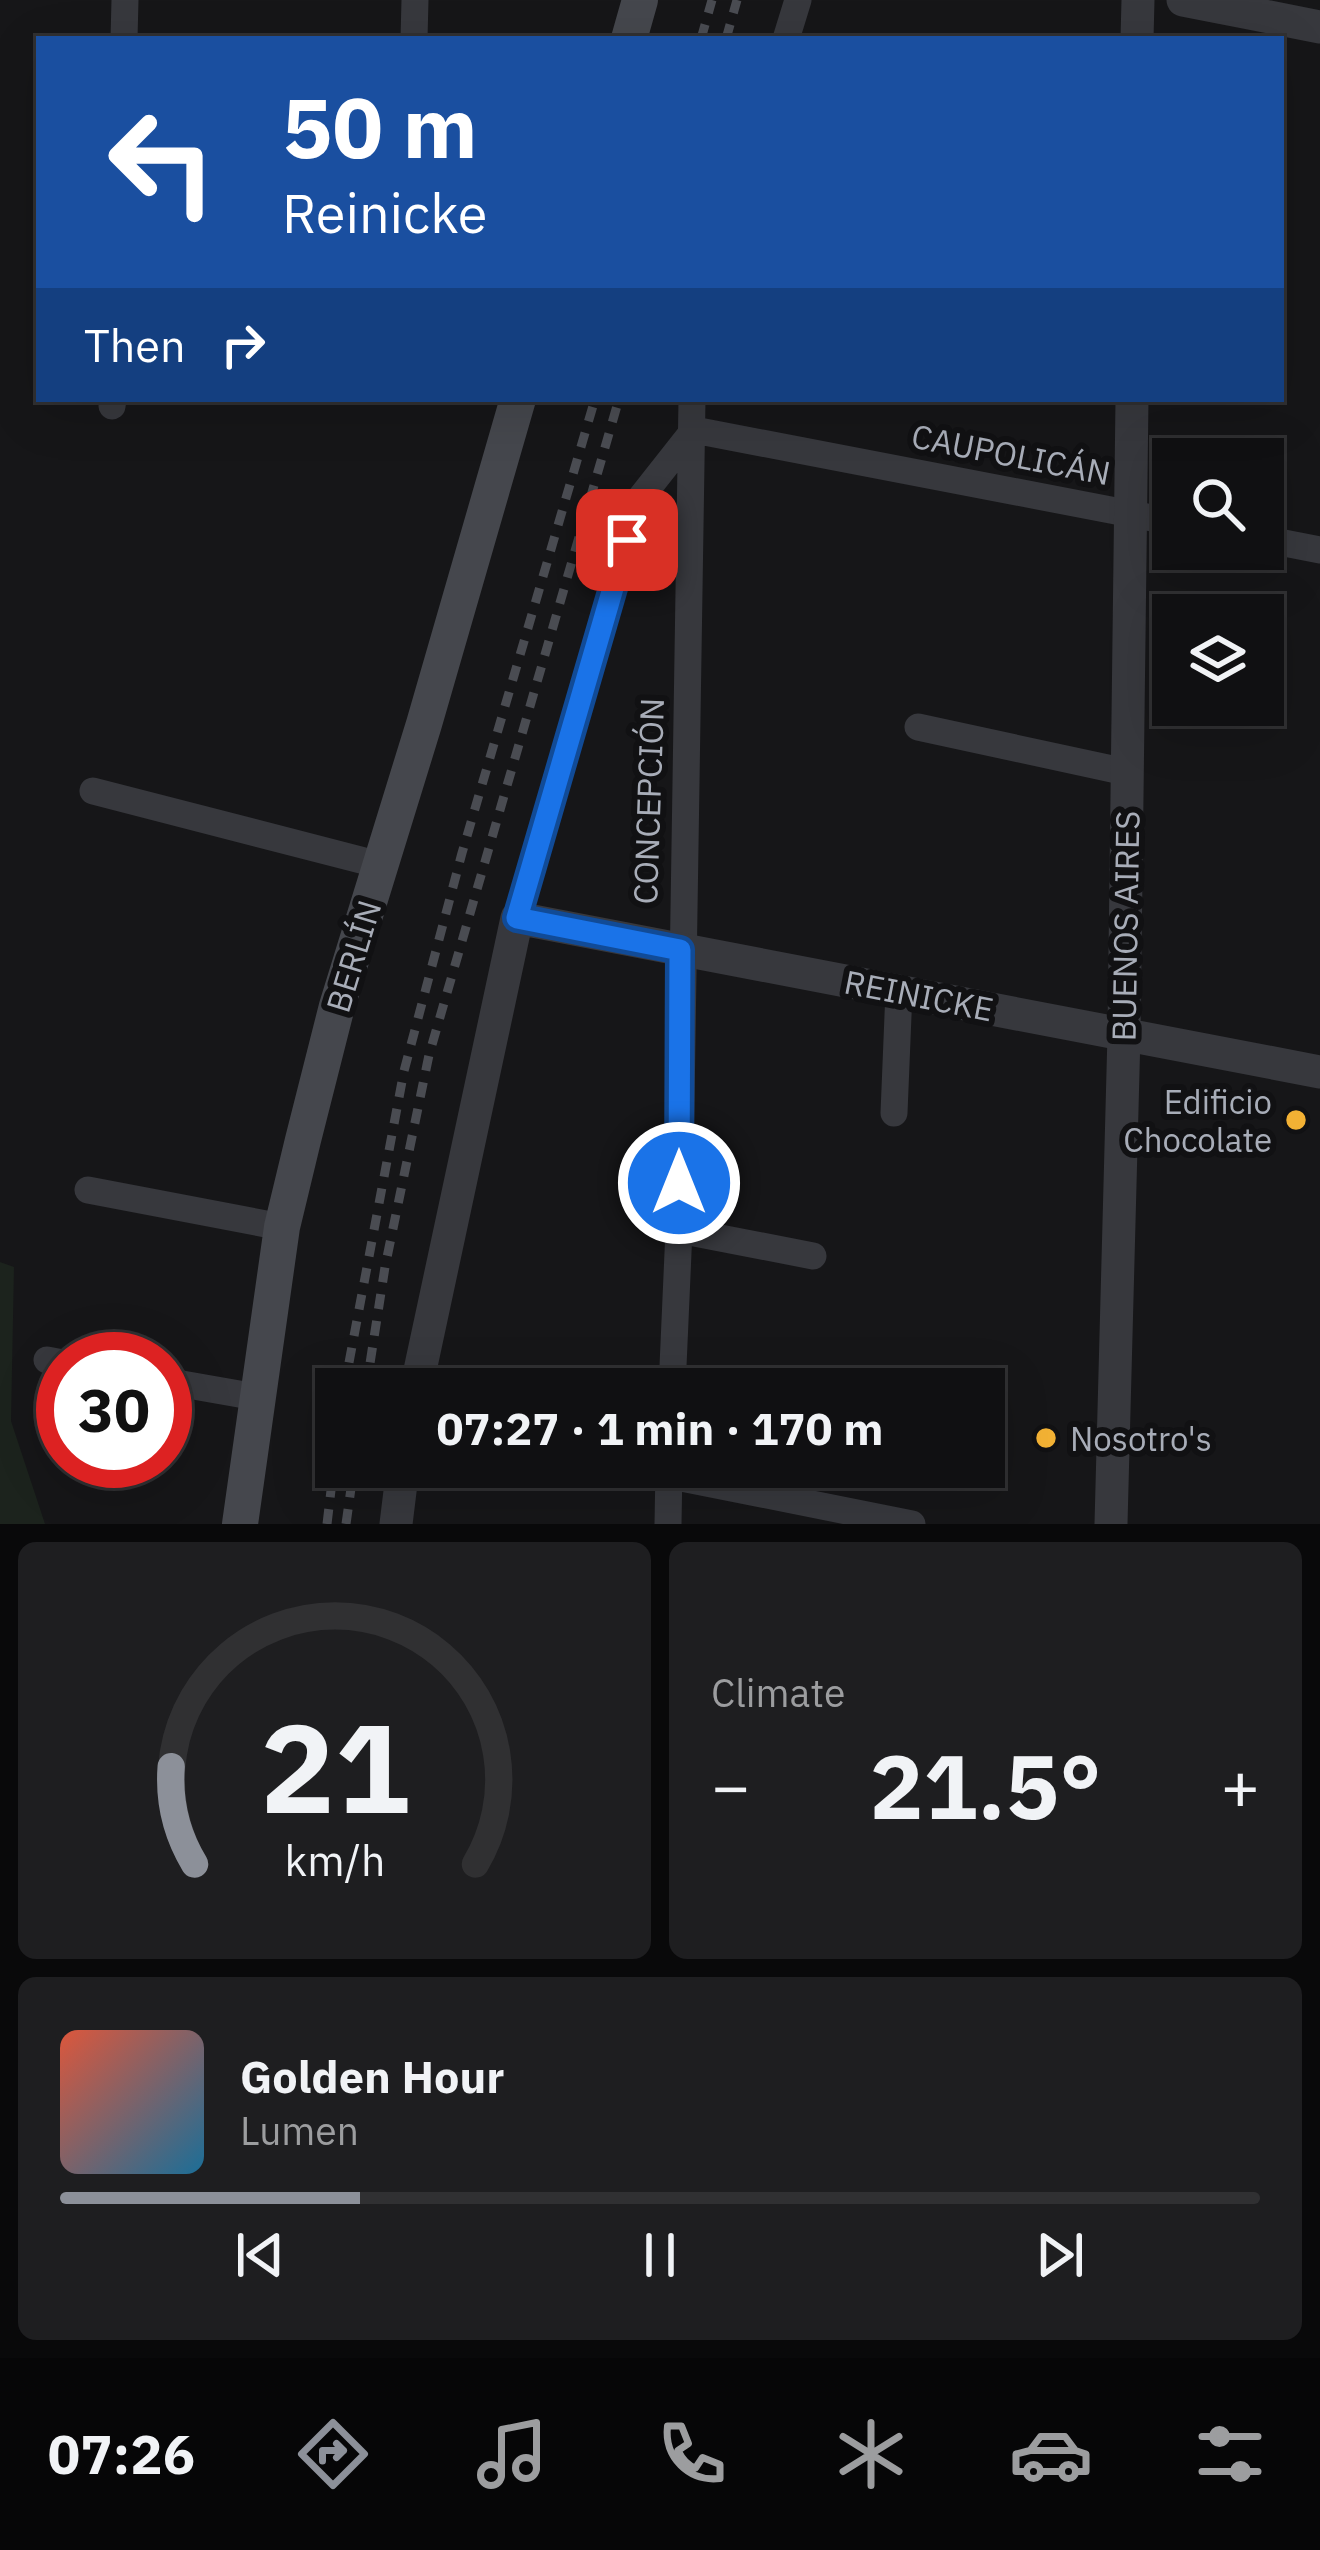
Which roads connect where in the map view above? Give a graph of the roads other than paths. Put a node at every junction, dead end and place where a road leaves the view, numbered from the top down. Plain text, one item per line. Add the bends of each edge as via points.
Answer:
1 (125, 0) edge
2 (415, 0) edge
3 (640, 0) edge
4 (798, 0) edge
5 (1138, 0) edge
6 (1184, 0) edge
7 (1320, 27) edge
8 (124, 36) edge
9 (414, 36) edge
10 (630, 36) edge
11 (787, 36) edge
12 (1137, 36) edge
13 (517, 402) edge
14 (692, 402) edge
15 (1132, 402) edge
16 (694, 430) junction
17 (1131, 514) junction
18 (1152, 518) edge
19 (1284, 543) edge
20 (1320, 550) edge
21 (918, 727) dead end
22 (1126, 772) junction
23 (93, 791) dead end
24 (380, 865) junction
25 (517, 918) junction
26 (680, 950) junction
27 (899, 991) junction
28 (1124, 1034) junction
29 (1320, 1072) edge
30 (894, 1113) dead end
31 (88, 1190) dead end
32 (282, 1227) junction
33 (679, 1230) junction
34 (812, 1256) dead end
35 (421, 1368) edge
36 (674, 1368) edge
37 (192, 1386) edge
38 (256, 1397) junction
39 (400, 1488) edge
40 (669, 1488) edge
41 (747, 1488) edge
42 (240, 1524) edge
43 (396, 1524) edge
44 (668, 1524) edge
45 (912, 1524) edge
46 (1111, 1524) edge

1 - 8 street
2 - 9 street
3 - 10 main road
4 - 11 street
5 - 12 street
6 - 7 street
13 - 24 main road, BERLÍN
14 - 16 street, CONCEPCIÓN
15 - 17 street, BUENOS AIRES
16 - 17 street, CAUPOLICÁN
16 - 25 street via 638,501
16 - 26 street, CONCEPCIÓN
17 - 18 street, CAUPOLICÁN
17 - 22 street, BUENOS AIRES
19 - 20 street
21 - 22 street
22 - 28 street, BUENOS AIRES
23 - 24 street
24 - 32 main road, BERLÍN
25 - 26 street, REINICKE
25 - 35 street
26 - 27 street, REINICKE
26 - 33 street, CONCEPCIÓN
27 - 28 street, REINICKE
27 - 30 street
28 - 29 street, REINICKE
28 - 46 street, BUENOS AIRES
31 - 32 street
32 - 38 main road, BERLÍN
33 - 34 street
33 - 36 street, CONCEPCIÓN
37 - 38 street
38 - 42 main road, BERLÍN
39 - 43 street
40 - 44 street
41 - 45 street

